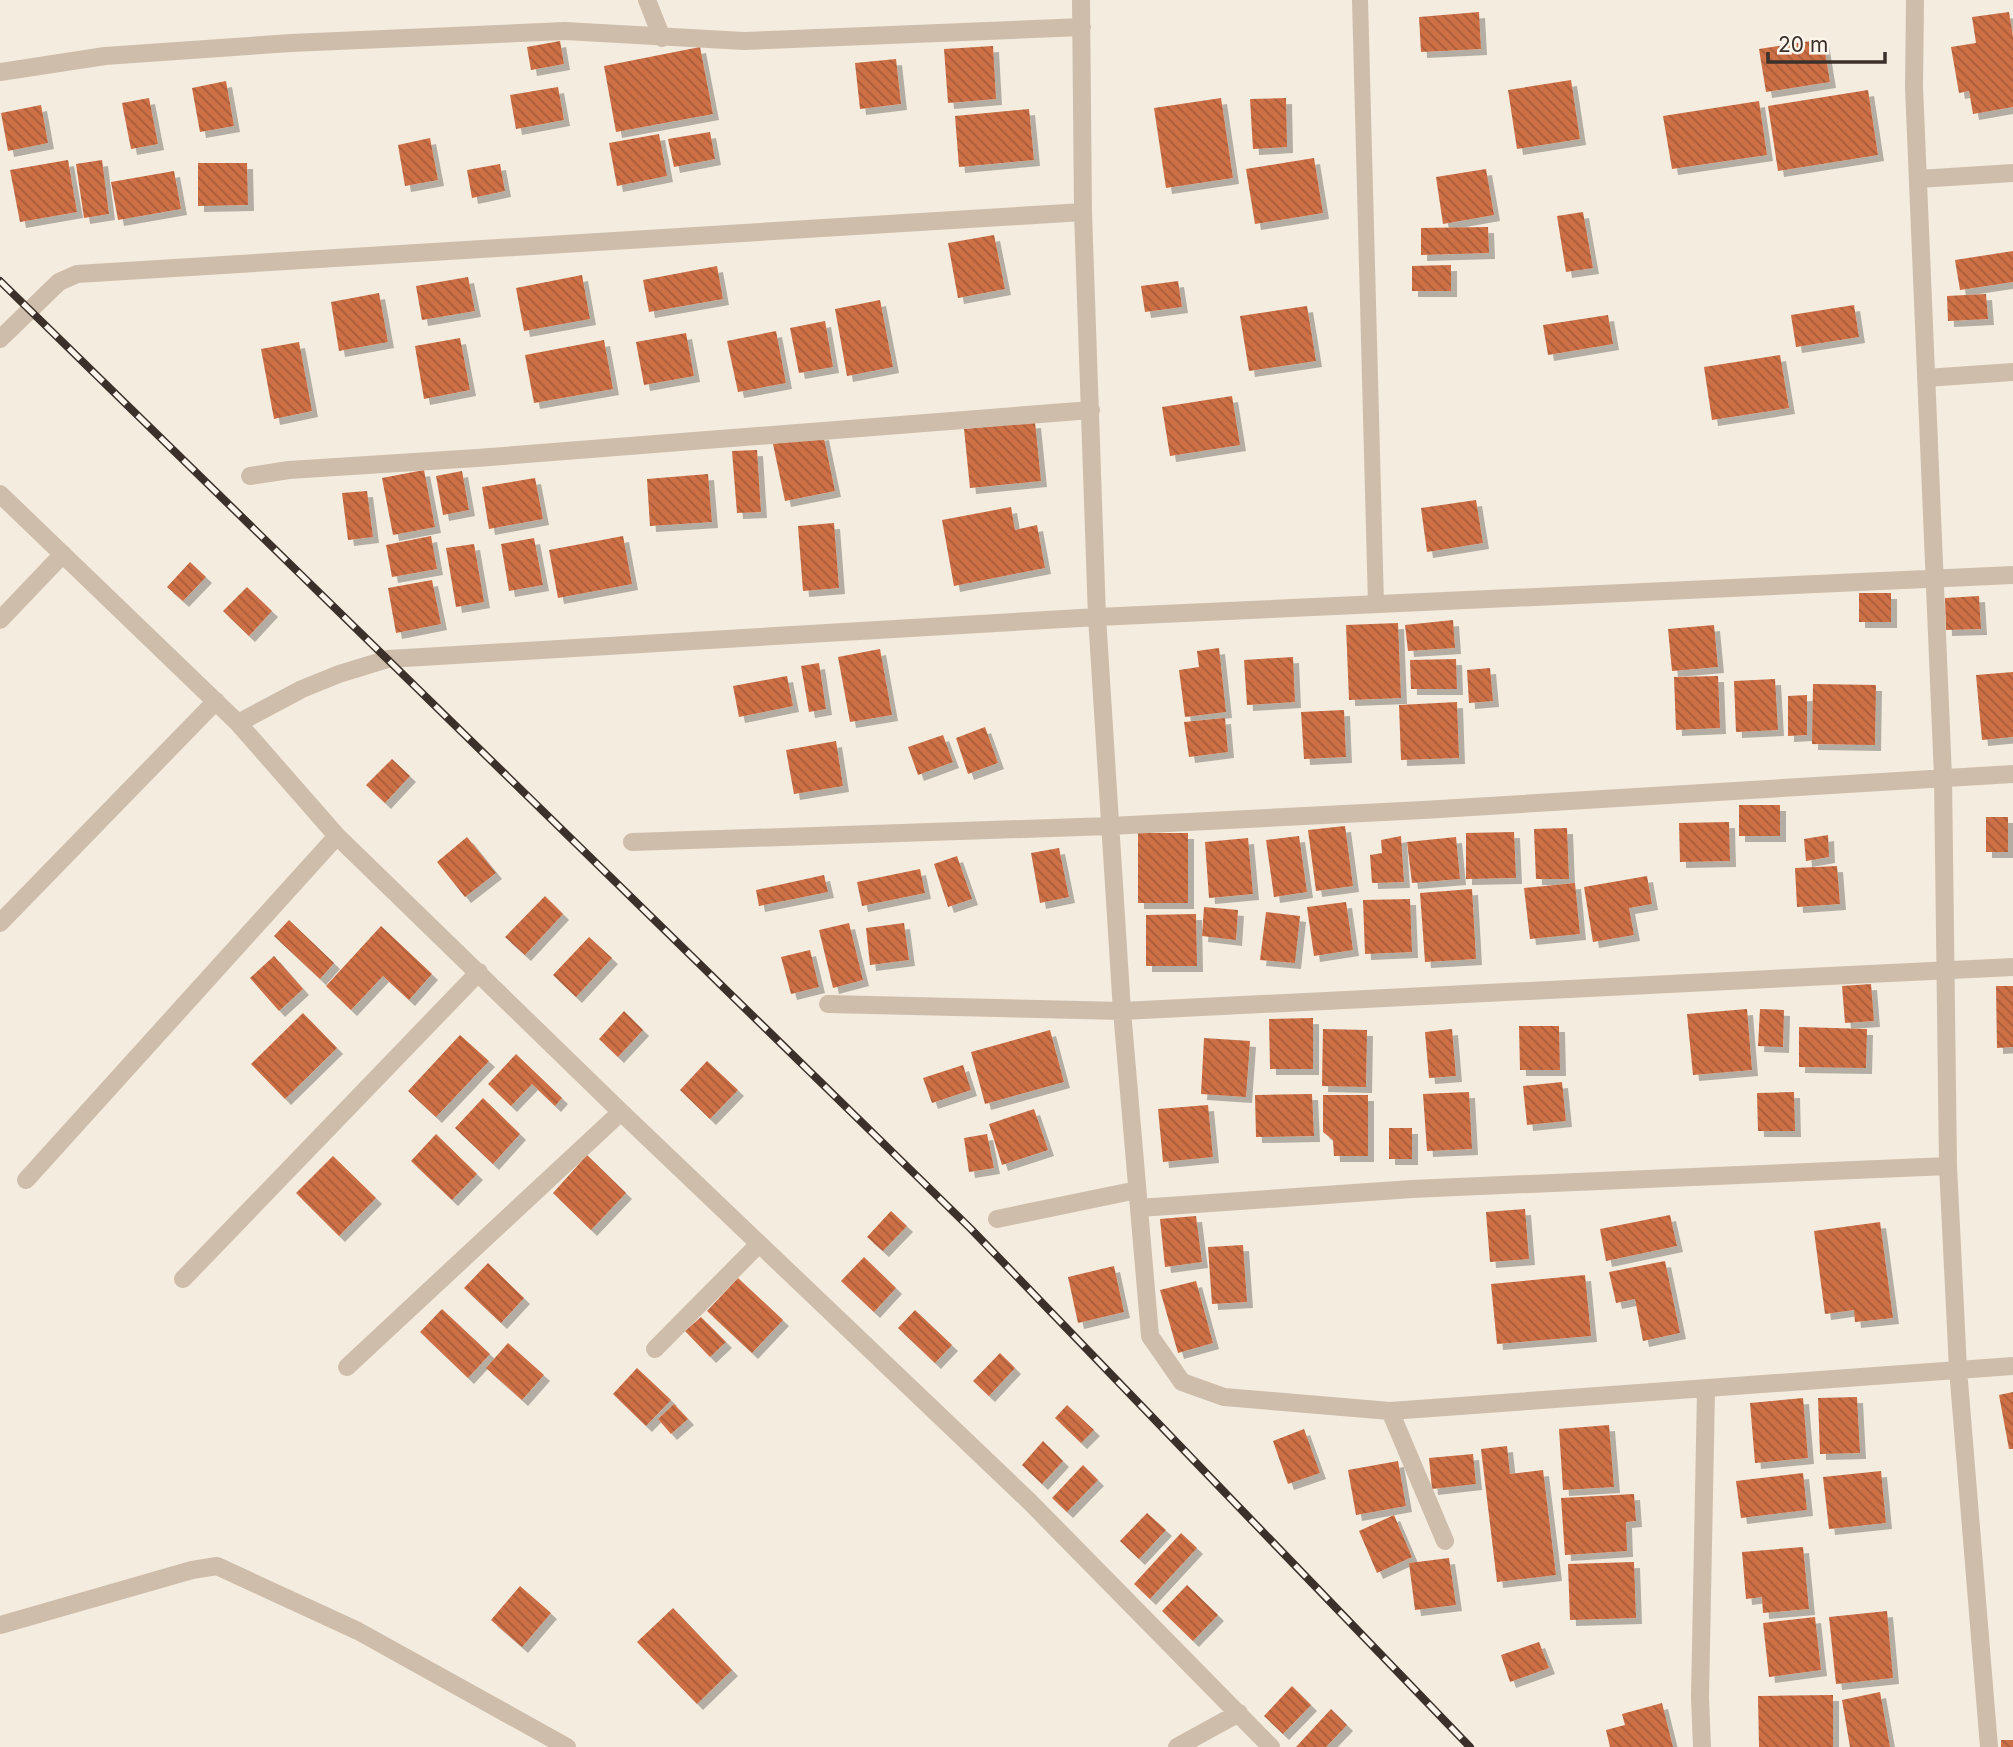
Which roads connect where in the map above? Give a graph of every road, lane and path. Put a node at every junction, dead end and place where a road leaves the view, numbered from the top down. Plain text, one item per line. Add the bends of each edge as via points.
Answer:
1 (647, 0) edge
2 (1081, 0) edge
3 (1360, 0) edge
4 (1915, 0) edge
5 (1082, 27) junction
6 (662, 38) junction
7 (0, 72) edge
8 (2013, 173) edge
9 (1918, 179) junction
10 (1083, 212) junction
11 (0, 339) edge
12 (2013, 372) edge
13 (1926, 378) junction
14 (1091, 410) junction
15 (250, 476) dead end
16 (0, 494) edge
17 (63, 554) junction
18 (2013, 575) edge
19 (1934, 580) junction
20 (1376, 605) junction
21 (1097, 617) junction
22 (0, 620) edge
23 (216, 701) junction
24 (238, 723) junction
25 (2013, 774) edge
26 (1943, 777) junction
27 (1110, 826) junction
28 (337, 835) junction
29 (632, 842) dead end
30 (0, 923) edge
31 (2013, 967) edge
32 (1946, 969) junction
33 (479, 972) junction
34 (828, 1004) dead end
35 (1122, 1011) junction
36 (621, 1112) junction
37 (1948, 1166) junction
38 (26, 1180) dead end
39 (1138, 1190) junction
40 (1139, 1209) junction
41 (997, 1219) dead end
42 (759, 1244) junction
43 (183, 1279) dead end
44 (654, 1349) dead end
45 (2013, 1366) edge
46 (347, 1367) dead end
47 (1958, 1369) junction
48 (1706, 1390) junction
49 (1390, 1411) junction
50 (1445, 1541) dead end
51 (0, 1625) edge
52 (1239, 1713) junction
53 (567, 1747) edge
54 (1177, 1747) edge
55 (1271, 1747) edge
56 (1702, 1747) edge
57 (1989, 1747) edge

1 - 6 street
2 - 5 street
3 - 20 lane
4 - 9 street
5 - 6 street via 744,41
5 - 10 street
6 - 7 street via 565,31 291,43 105,57
8 - 9 street
9 - 13 street
10 - 11 street via 77,274 60,282
10 - 14 street
12 - 13 street
13 - 19 street
14 - 15 street
14 - 21 street
16 - 17 street
17 - 22 street
17 - 23 street
18 - 19 street
19 - 20 street
19 - 26 street
20 - 21 street
21 - 24 street via 388,659 302,689
21 - 27 street
23 - 24 street
23 - 30 street
24 - 28 street
25 - 26 street
26 - 27 street
26 - 32 street
27 - 29 street
27 - 35 street
28 - 33 street
28 - 38 street
31 - 32 street
32 - 35 street
32 - 37 street
33 - 36 street
33 - 43 street
34 - 35 street
35 - 39 street
36 - 42 street
36 - 46 street
37 - 40 street via 1412,1189
37 - 47 street
39 - 40 street
39 - 41 street
40 - 49 street via 1150,1336 1182,1381 1224,1397
42 - 44 street
42 - 52 street via 1030,1502
45 - 47 street
47 - 48 street
47 - 57 street
48 - 49 street
48 - 56 street
49 - 50 street
51 - 53 street via 217,1566 358,1631
52 - 54 street
52 - 55 street

